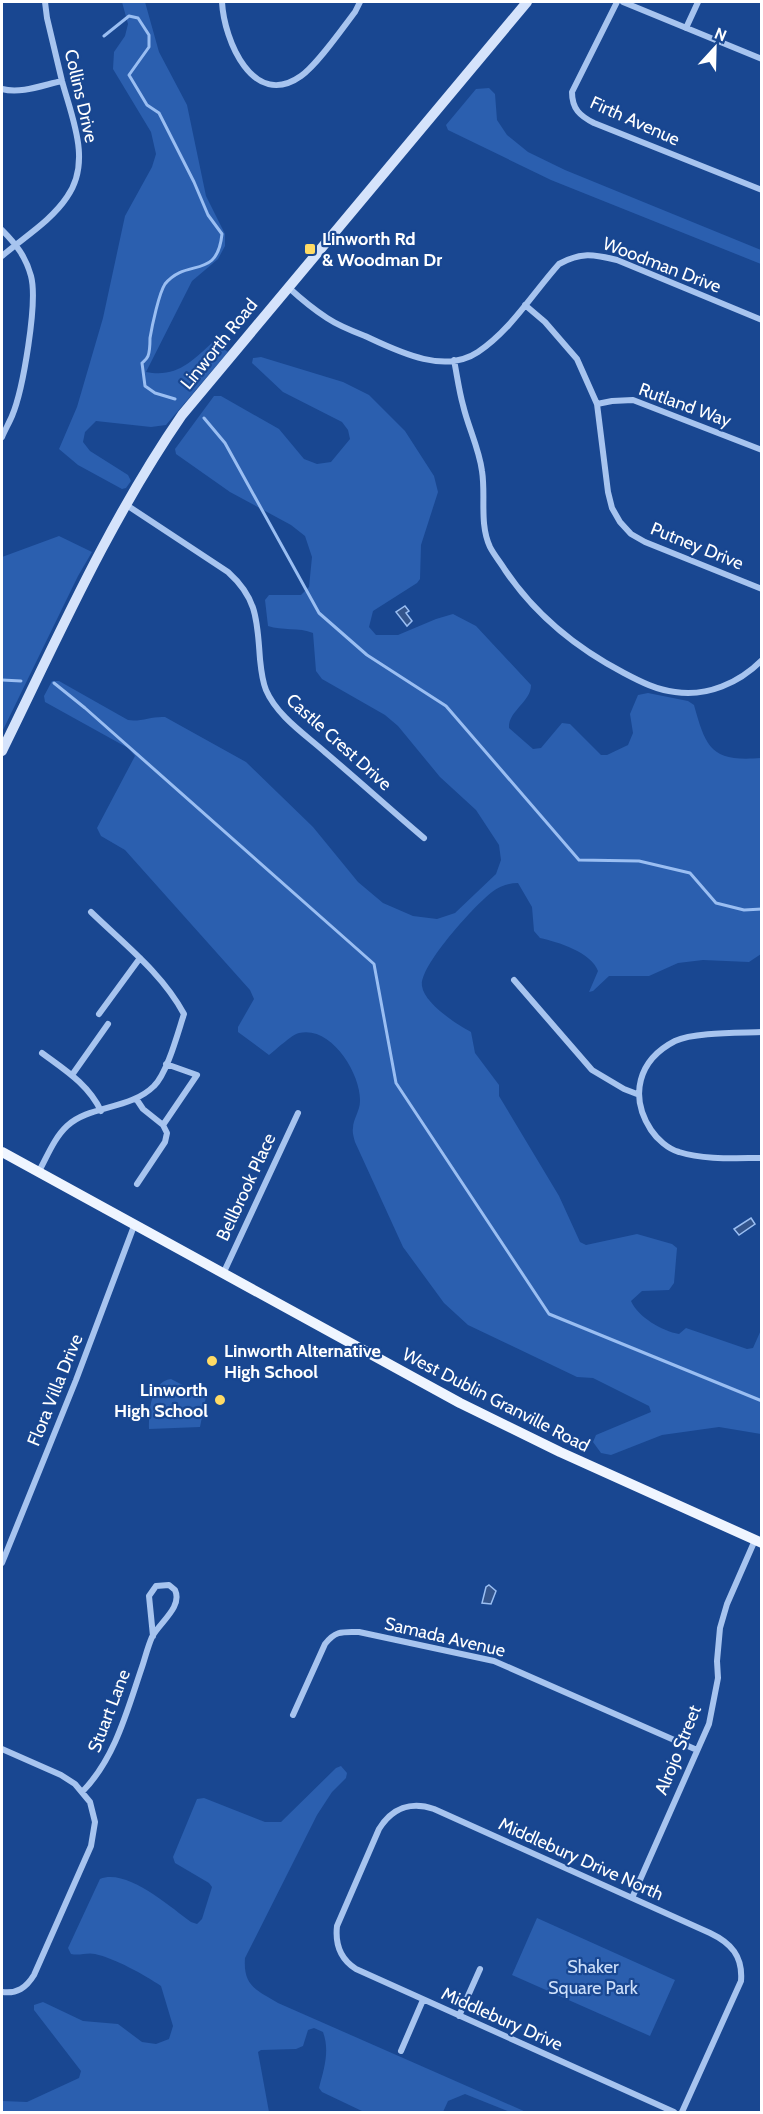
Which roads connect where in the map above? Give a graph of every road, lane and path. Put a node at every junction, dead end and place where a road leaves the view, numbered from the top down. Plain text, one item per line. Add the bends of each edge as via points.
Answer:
1 (45, 2) edge
2 (222, 2) edge
3 (360, 2) edge
4 (527, 2) edge
5 (617, 2) edge
6 (623, 2) edge
7 (698, 2) edge
8 (686, 28) junction
9 (762, 59) edge
10 (62, 81) junction
11 (2, 89) edge
12 (762, 190) edge
13 (2, 231) edge
14 (16, 244) junction
15 (2, 256) edge
16 (287, 287) junction
17 (525, 305) junction
18 (762, 320) edge
19 (454, 360) junction
20 (597, 404) junction
21 (2, 437) edge
22 (762, 450) edge
23 (125, 504) junction
24 (762, 589) edge
25 (762, 660) edge
26 (2, 751) edge
27 (424, 838) dead end
28 (91, 912) dead end
29 (140, 958) junction
30 (514, 980) dead end
31 (99, 1014) dead end
32 (108, 1024) dead end
33 (762, 1032) edge
34 (42, 1053) dead end
35 (166, 1064) junction
36 (72, 1075) junction
37 (637, 1094) junction
38 (137, 1100) junction
39 (101, 1111) junction
40 (298, 1113) dead end
41 (163, 1125) junction
42 (2, 1152) edge
43 (762, 1158) edge
44 (38, 1173) junction
45 (136, 1184) dead end
46 (134, 1226) junction
47 (222, 1274) junction
48 (758, 1542) edge
49 (2, 1563) edge
50 (153, 1636) junction
51 (293, 1715) dead end
52 (2, 1749) edge
53 (697, 1750) junction
54 (83, 1791) junction
55 (632, 1898) junction
56 (336, 1934) joint
57 (480, 1969) dead end
58 (2, 1992) edge
59 (423, 2000) junction
60 (459, 2016) junction
61 (401, 2051) dead end
62 (674, 2112) edge
63 (682, 2112) edge

1 - 10 street, Collins Drive
2 - 3 street via 230,41 243,66 261,81 277,85 307,71
4 - 16 main road, Linworth Road
5 - 12 street, Firth Avenue via 572,92 575,108 594,123
6 - 8 street
7 - 8 street
8 - 9 street
10 - 11 street via 27,89
10 - 14 street, Collins Drive via 79,149 76,181 57,210
13 - 14 street
14 - 15 street, Collins Drive
14 - 21 street via 31,278 32,302 22,378
16 - 19 street, Woodman Drive via 345,328 422,358
16 - 23 main road, Linworth Road via 182,415
17 - 18 street, Woodman Drive via 559,264 593,254
17 - 19 street, Woodman Drive via 477,353
17 - 20 street, Putney Drive via 577,359
19 - 25 street via 482,470 484,522 490,547 521,594 540,613 599,660 657,689 698,693 717,689 736,681
20 - 22 street, Rutland Way via 633,400
20 - 24 street, Putney Drive via 608,492 620,522 645,542
23 - 26 main road, Linworth Road
23 - 27 street, Castle Crest Drive via 240,583 256,613 262,677 274,705
28 - 29 street
29 - 31 street
29 - 35 street via 184,1014
30 - 37 street via 592,1070
32 - 36 street
33 - 37 street via 676,1041 659,1052 646,1068
34 - 36 street
35 - 38 street via 156,1085
35 - 41 street via 197,1076
36 - 39 street via 89,1091
37 - 43 street via 643,1117 656,1137 678,1152
38 - 39 street
38 - 41 street
39 - 44 street via 68,1124
40 - 47 street, Bellbrook Place
41 - 45 street via 165,1142
42 - 44 main road, West Dublin Granville Road
44 - 46 main road, West Dublin Granville Road
46 - 47 main road, West Dublin Granville Road
46 - 49 street, Flora Villa Drive
47 - 48 main road, West Dublin Granville Road via 460,1404
48 - 53 street, Alrojo Street via 721,1622 718,1678 709,1724
50 - 50 street, Stuart Lane via 177,1600 169,1585 156,1586 149,1596
50 - 54 street, Stuart Lane via 105,1765
51 - 53 street, Samada Avenue via 330,1637 360,1632 494,1661
52 - 54 street via 68,1778
53 - 55 street, Alrojo Street
54 - 58 street via 95,1822 90,1846 34,1975 19,1991
55 - 56 street, Middlebury Drive North via 418,1805 388,1816
55 - 63 street, Middlebury Drive North via 720,1938 739,1959 738,1988
56 - 59 street, Middlebury Drive via 339,1950 350,1966
57 - 60 street
59 - 60 street, Middlebury Drive
59 - 61 street
60 - 62 street, Middlebury Drive

